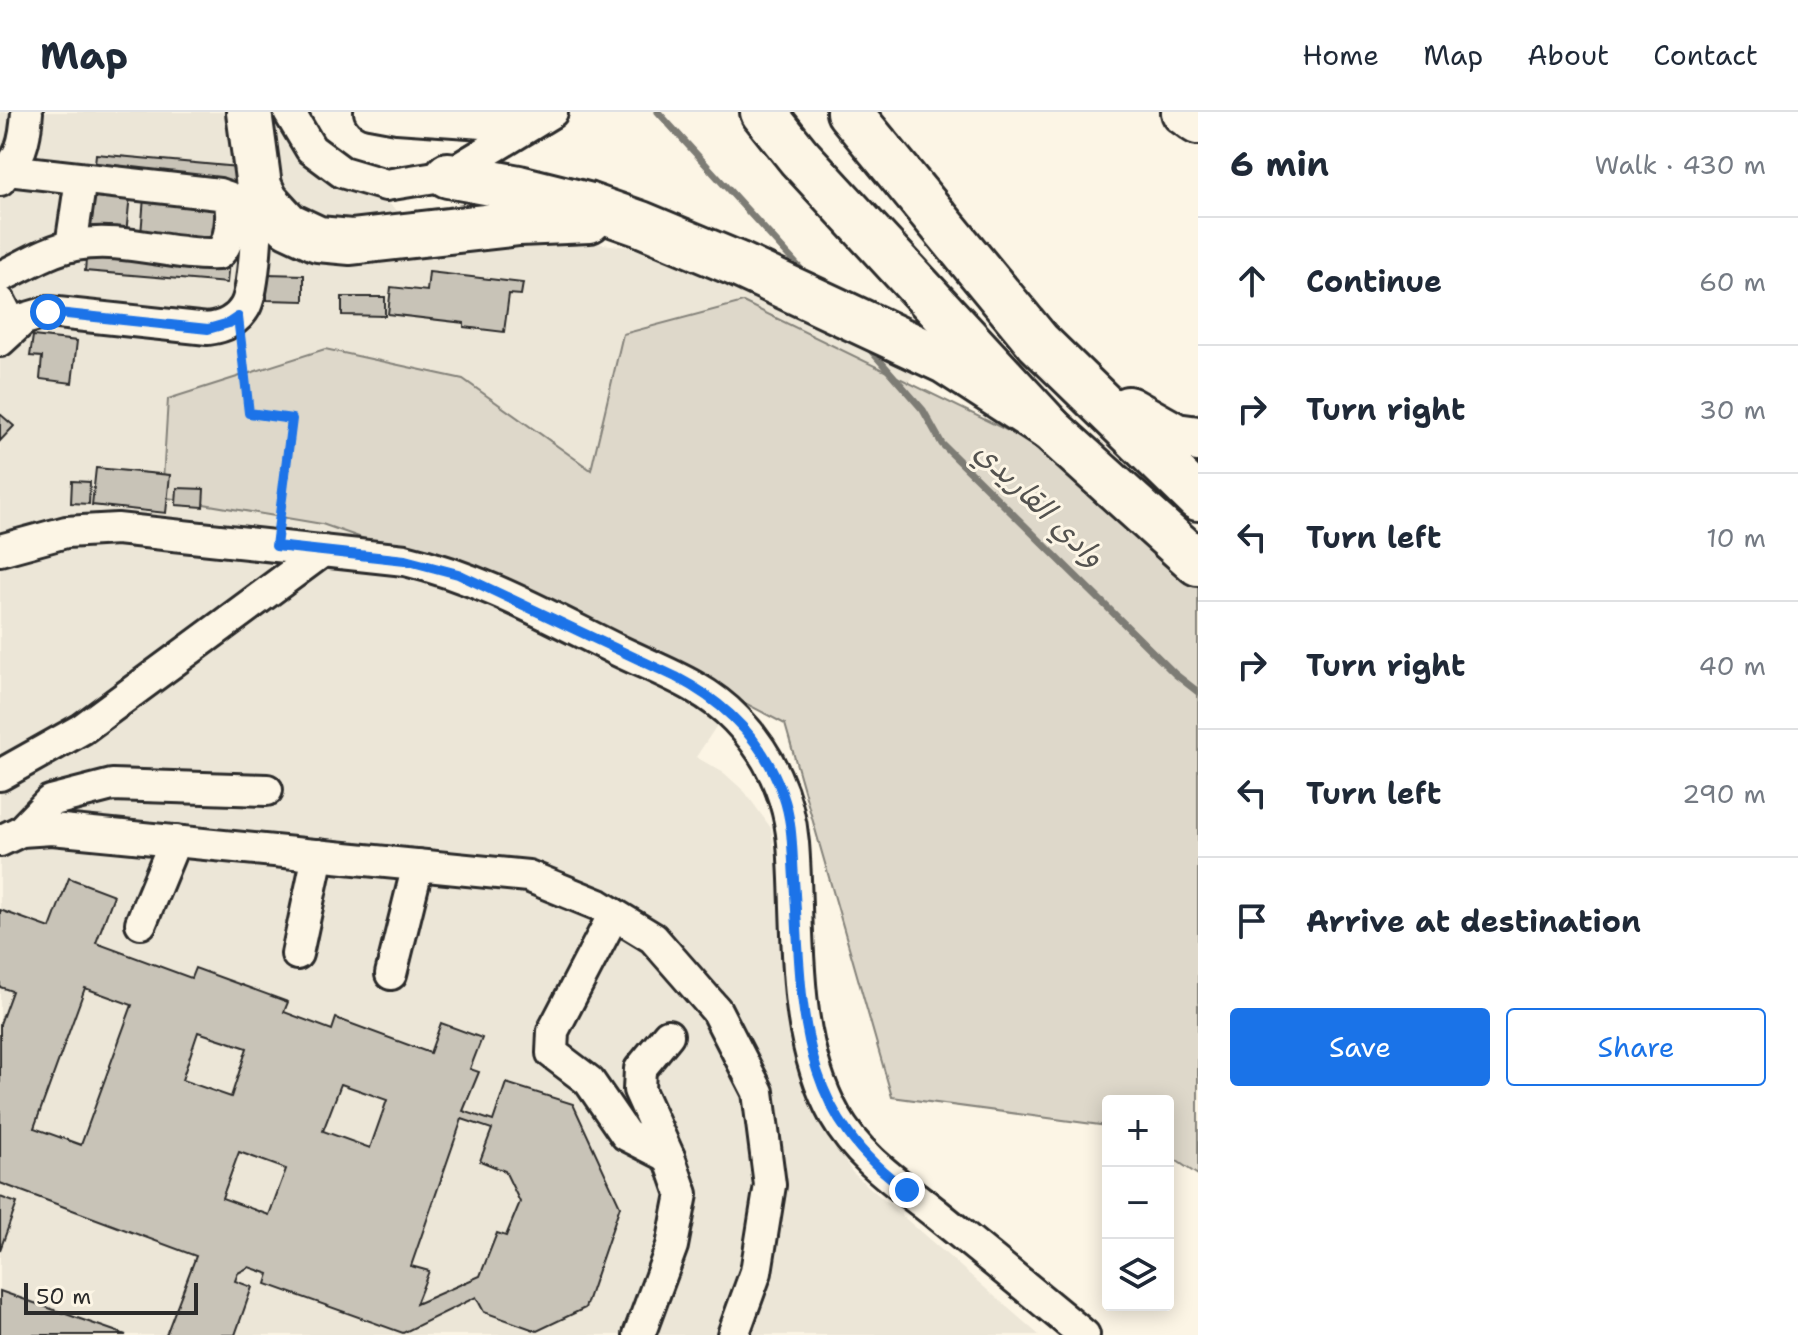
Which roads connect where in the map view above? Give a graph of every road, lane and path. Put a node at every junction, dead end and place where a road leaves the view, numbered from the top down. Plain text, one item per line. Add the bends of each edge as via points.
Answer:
1 (27, 112) edge
2 (249, 112) edge
3 (289, 112) edge
4 (370, 112) edge
5 (527, 112) edge
6 (552, 112) edge
7 (763, 112) edge
8 (849, 112) edge
9 (1184, 112) edge
10 (1198, 122) edge
11 (4, 175) edge
12 (448, 175) junction
13 (81, 179) junction
14 (259, 186) junction
15 (641, 224) junction
16 (71, 246) junction
17 (0, 277) edge
18 (238, 317) junction
19 (4, 323) edge
20 (1038, 342) junction
21 (1050, 429) junction
22 (1198, 439) edge
23 (1198, 498) edge
24 (276, 546) junction
25 (0, 550) edge
26 (323, 551) junction
27 (1198, 563) edge
28 (0, 775) edge
29 (267, 790) dead end
30 (10, 836) edge
31 (175, 841) junction
32 (318, 855) junction
33 (418, 865) junction
34 (614, 914) junction
35 (141, 923) dead end
36 (297, 954) dead end
37 (391, 974) dead end
38 (668, 1035) dead end
39 (669, 1157) junction
40 (639, 1335) edge
41 (733, 1335) edge
42 (1084, 1335) edge

1 - 11 street via 23,148
2 - 14 highway
3 - 12 street via 311,149 342,172 386,185
4 - 5 street via 483,123
6 - 12 street
7 - 21 highway
8 - 20 highway
9 - 10 highway
11 - 13 street
12 - 15 highway via 587,205
13 - 16 street
13 - 16 street via 224,195 231,205 227,242 214,254 107,243
14 - 15 highway via 288,225 335,242 551,220
14 - 18 street via 251,289
15 - 21 highway via 945,361
16 - 17 street
18 - 19 street via 208,329 48,312
18 - 24 path via 249,413 292,419
20 - 22 highway via 1137,417 1176,436
20 - 23 highway
21 - 27 highway
24 - 25 street via 91,529
24 - 26 street
26 - 28 street via 82,729
26 - 42 street via 405,560 479,582 697,688 734,717 764,754 787,810 805,1020 815,1066 836,1117 886,1175
29 - 30 street via 112,785 50,801
30 - 31 street via 52,829
31 - 32 street
31 - 35 street
32 - 33 street
32 - 36 street
33 - 34 street via 528,876
33 - 37 street
34 - 39 street via 553,1031 552,1053 589,1081 626,1135
34 - 41 street via 653,938 716,1010 758,1092 770,1185 756,1272
38 - 39 street via 640,1069 639,1090
39 - 40 street via 682,1194 672,1246

